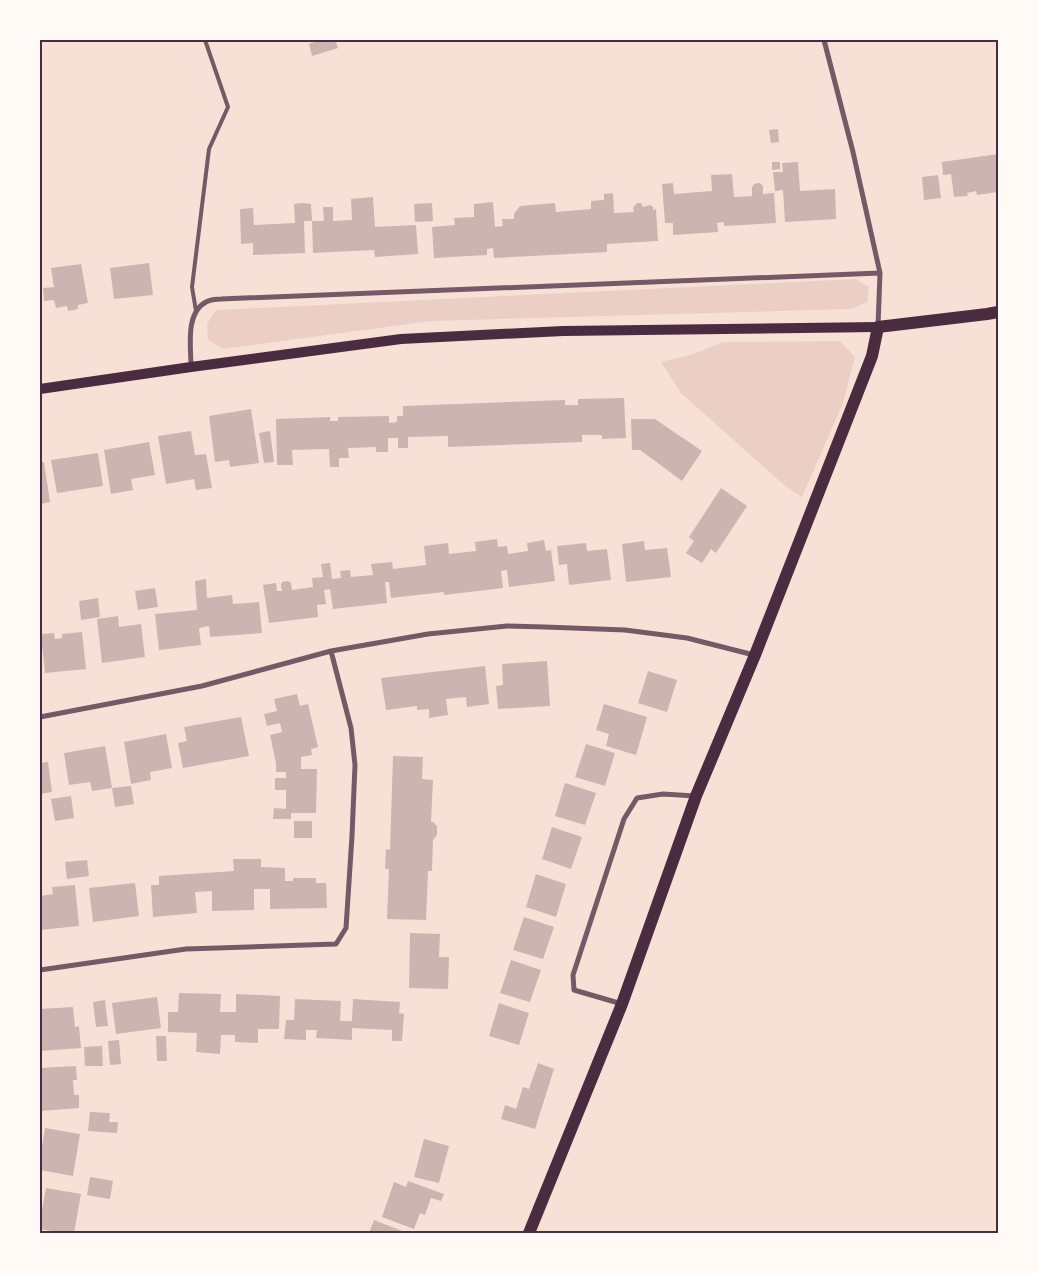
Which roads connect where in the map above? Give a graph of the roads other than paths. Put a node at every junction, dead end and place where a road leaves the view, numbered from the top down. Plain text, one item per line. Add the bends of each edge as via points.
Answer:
1 (205, 40) edge
2 (824, 40) edge
3 (880, 272) junction
4 (196, 311) junction
5 (998, 312) edge
6 (878, 327) junction
7 (191, 367) junction
8 (40, 390) edge
9 (331, 651) junction
10 (755, 655) junction
11 (40, 717) edge
12 (696, 796) junction
13 (40, 970) edge
14 (622, 1004) junction
15 (529, 1233) edge

1 - 4 lane via 228,107 209,149 192,287
2 - 3 street
3 - 4 street via 221,298 206,302
3 - 6 street
4 - 7 street via 191,323
5 - 6 main road
6 - 7 main road via 563,331 401,339
6 - 10 main road via 872,356
7 - 8 main road
9 - 10 street via 428,634 507,626 545,626 625,630 678,637
9 - 11 street via 202,686
9 - 13 street via 351,728 355,765 346,928 336,944 186,949
10 - 12 main road
12 - 14 main road
12 - 14 street via 664,794 637,798 624,819 573,975 574,990
14 - 15 main road

